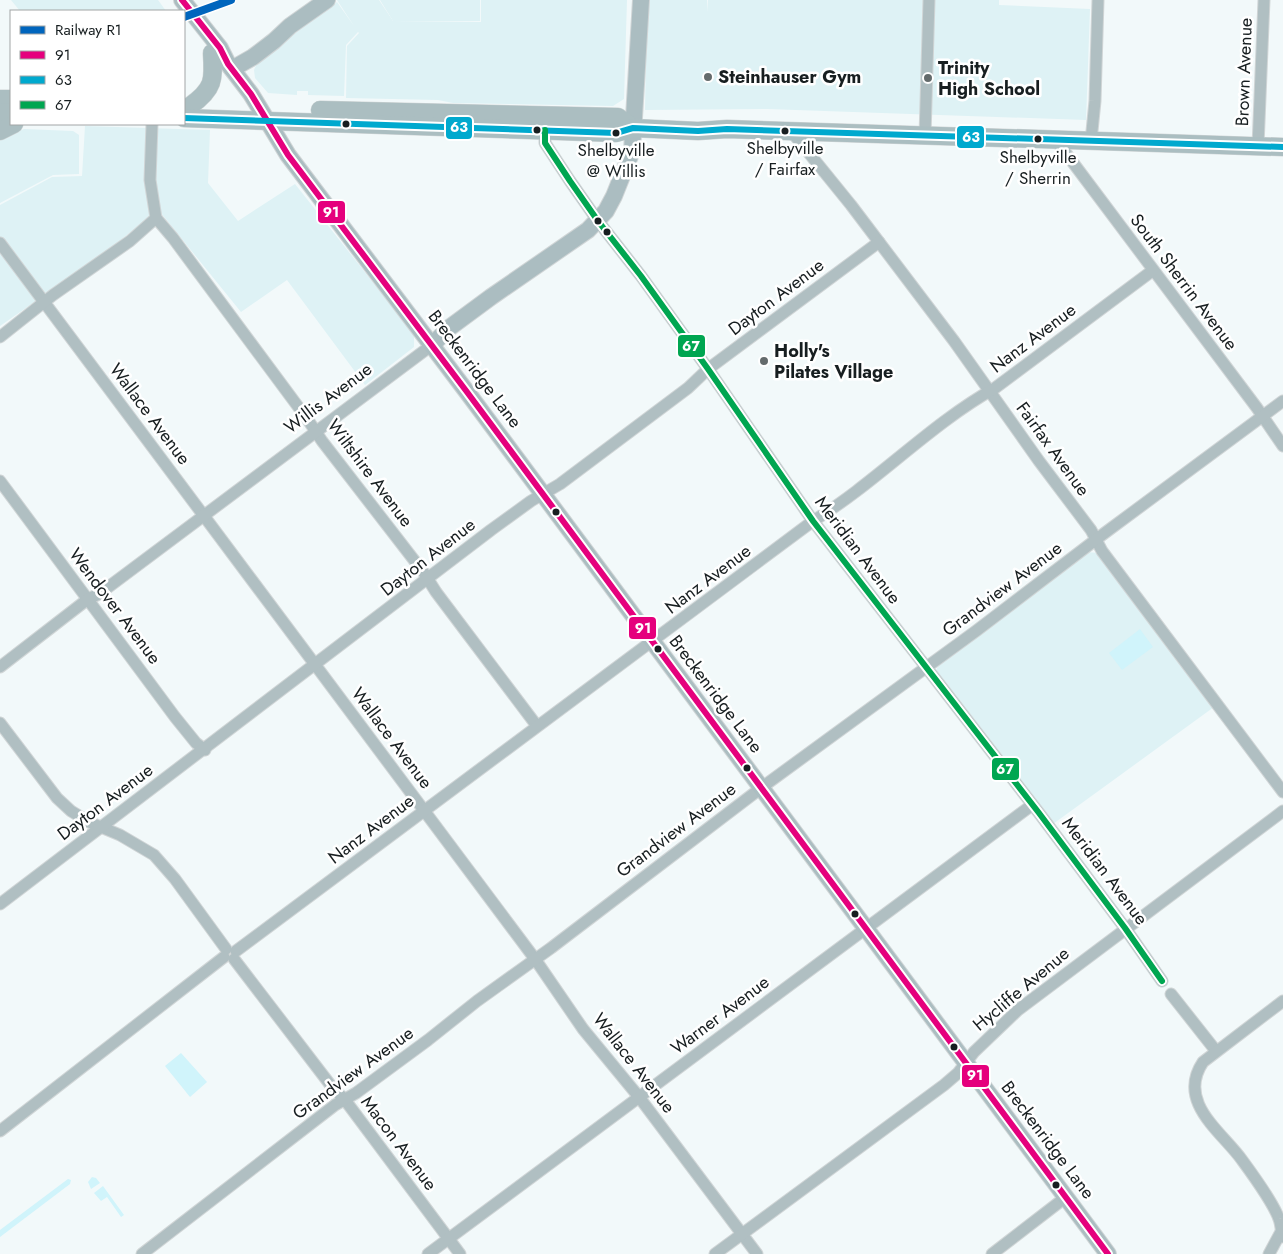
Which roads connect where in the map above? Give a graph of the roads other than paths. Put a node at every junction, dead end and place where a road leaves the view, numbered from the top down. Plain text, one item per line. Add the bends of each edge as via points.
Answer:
1 (182, 0) edge
2 (327, 0) edge
3 (641, 0) edge
4 (929, 0) edge
5 (1098, 0) edge
6 (1264, 0) edge
7 (185, 19) edge
8 (290, 26) junction
9 (216, 51) junction
10 (230, 67) junction
11 (186, 110) edge
12 (263, 115) junction
13 (12, 125) edge
14 (152, 125) edge
15 (633, 128) junction
16 (545, 130) junction
17 (0, 131) edge
18 (791, 131) junction
19 (926, 136) junction
20 (1056, 140) junction
21 (1091, 141) junction
22 (1258, 146) junction
23 (1283, 147) edge
24 (156, 218) junction
25 (598, 221) junction
26 (879, 242) junction
27 (0, 244) edge
28 (1152, 271) junction
29 (44, 302) junction
30 (0, 336) edge
31 (432, 345) junction
32 (708, 369) junction
33 (989, 391) junction
34 (1283, 401) edge
35 (1262, 416) junction
36 (316, 431) junction
37 (1283, 446) edge
38 (0, 481) edge
39 (543, 495) junction
40 (203, 515) junction
41 (813, 521) junction
42 (1096, 540) junction
43 (427, 579) junction
44 (88, 600) junction
45 (652, 641) junction
46 (316, 665) junction
47 (0, 667) edge
48 (926, 667) junction
49 (0, 723) edge
50 (537, 726) junction
51 (205, 750) junction
52 (761, 788) junction
53 (1283, 792) edge
54 (1032, 805) junction
55 (424, 810) junction
56 (1283, 811) edge
57 (100, 827) junction
58 (0, 904) edge
59 (865, 928) junction
60 (1126, 928) junction
61 (230, 954) junction
62 (535, 958) junction
63 (1162, 981) dead end
64 (1171, 994) dead end
65 (1283, 1001) edge
66 (1216, 1051) junction
67 (965, 1063) junction
68 (639, 1097) junction
69 (345, 1100) junction
70 (0, 1131) edge
71 (1066, 1198) junction
72 (1282, 1232) edge
73 (742, 1234) junction
74 (448, 1239) junction
75 (142, 1254) edge
76 (428, 1254) edge
77 (460, 1254) edge
78 (715, 1254) edge
79 (757, 1254) edge
80 (992, 1254) edge
81 (1108, 1254) edge
82 (1270, 1254) edge

1 - 9 main road
2 - 8 main road
3 - 15 main road, Willis Avenue
4 - 19 street
5 - 21 street
6 - 22 street, Brown Avenue
7 - 9 main road
8 - 9 main road via 244,51
8 - 10 main road via 260,52
9 - 10 main road, Breckenridge Lane
9 - 11 main road via 211,85
10 - 12 main road, Breckenridge Lane
11 - 12 main road
12 - 15 main road via 618,117
12 - 16 main road
12 - 31 main road, Breckenridge Lane via 288,155
13 - 17 main road
14 - 24 street via 150,180
15 - 16 main road via 616,133
15 - 18 main road
15 - 25 main road, Willis Avenue via 632,151 614,196
16 - 25 street, Meridian Avenue via 545,143
18 - 19 main road
18 - 26 street, Fairfax Avenue
19 - 20 main road
20 - 21 main road
20 - 28 street, South Sherrin Avenue
21 - 22 main road
22 - 23 main road
24 - 29 street via 130,241
24 - 36 street, Wiltshire Avenue
25 - 31 main road, Willis Avenue via 450,328
25 - 32 street, Meridian Avenue
26 - 32 street, Dayton Avenue
26 - 33 street, Fairfax Avenue
27 - 29 street, Wallace Avenue
28 - 33 street, Nanz Avenue
28 - 35 street, South Sherrin Avenue
29 - 30 street
29 - 40 street, Wallace Avenue
31 - 36 street, Willis Avenue
31 - 39 main road, Breckenridge Lane
32 - 39 street, Dayton Avenue via 688,388
32 - 41 street, Meridian Avenue
33 - 41 street, Nanz Avenue
33 - 42 street, Fairfax Avenue
34 - 35 street, Grandview Avenue
35 - 37 street, South Sherrin Avenue
35 - 42 street, Grandview Avenue
36 - 40 street, Willis Avenue
36 - 43 street, Wiltshire Avenue
38 - 44 street, Wendover Avenue
39 - 43 street, Dayton Avenue
39 - 45 main road, Breckenridge Lane
40 - 44 street, Willis Avenue
40 - 46 street, Wallace Avenue
41 - 45 street, Nanz Avenue
41 - 48 street, Meridian Avenue
42 - 48 street, Grandview Avenue
42 - 53 street, Fairfax Avenue
43 - 46 street, Dayton Avenue
43 - 50 street, Wiltshire Avenue
44 - 47 street, Willis Avenue
44 - 51 street, Wendover Avenue via 176,718
45 - 50 street, Nanz Avenue
45 - 52 main road, Breckenridge Lane
46 - 51 street, Dayton Avenue
46 - 55 street, Wallace Avenue
48 - 52 street, Grandview Avenue
48 - 54 street, Meridian Avenue
49 - 57 street, Macon Avenue via 57,798 71,811
50 - 55 street, Nanz Avenue
51 - 57 street, Dayton Avenue
52 - 59 main road, Breckenridge Lane
52 - 62 street, Grandview Avenue
54 - 59 street, Warner Avenue
54 - 60 street, Meridian Avenue
55 - 61 street, Nanz Avenue
55 - 62 street, Wallace Avenue
56 - 60 street, Hycliffe Avenue
57 - 58 street, Dayton Avenue
57 - 61 street, Macon Avenue via 154,855
59 - 67 main road, Breckenridge Lane
59 - 68 street, Warner Avenue
60 - 63 street, Meridian Avenue
60 - 67 street, Hycliffe Avenue via 1018,1010
61 - 69 street, Macon Avenue
61 - 70 street, Nanz Avenue
62 - 68 street, Wallace Avenue via 583,1029
62 - 69 street, Grandview Avenue
64 - 66 street
65 - 66 street
66 - 72 street via 1200,1066 1195,1082 1200,1107 1209,1123 1241,1158 1261,1187 1279,1219
67 - 71 main road, Breckenridge Lane
67 - 73 street, Hycliffe Avenue via 944,1085
68 - 73 street, Wallace Avenue
68 - 74 street, Warner Avenue
69 - 74 street, Macon Avenue
69 - 75 street, Grandview Avenue
71 - 80 street
71 - 81 main road, Breckenridge Lane
72 - 82 street
73 - 78 street, Hycliffe Avenue
73 - 79 street, Wallace Avenue
74 - 76 street, Warner Avenue
74 - 77 street, Macon Avenue

